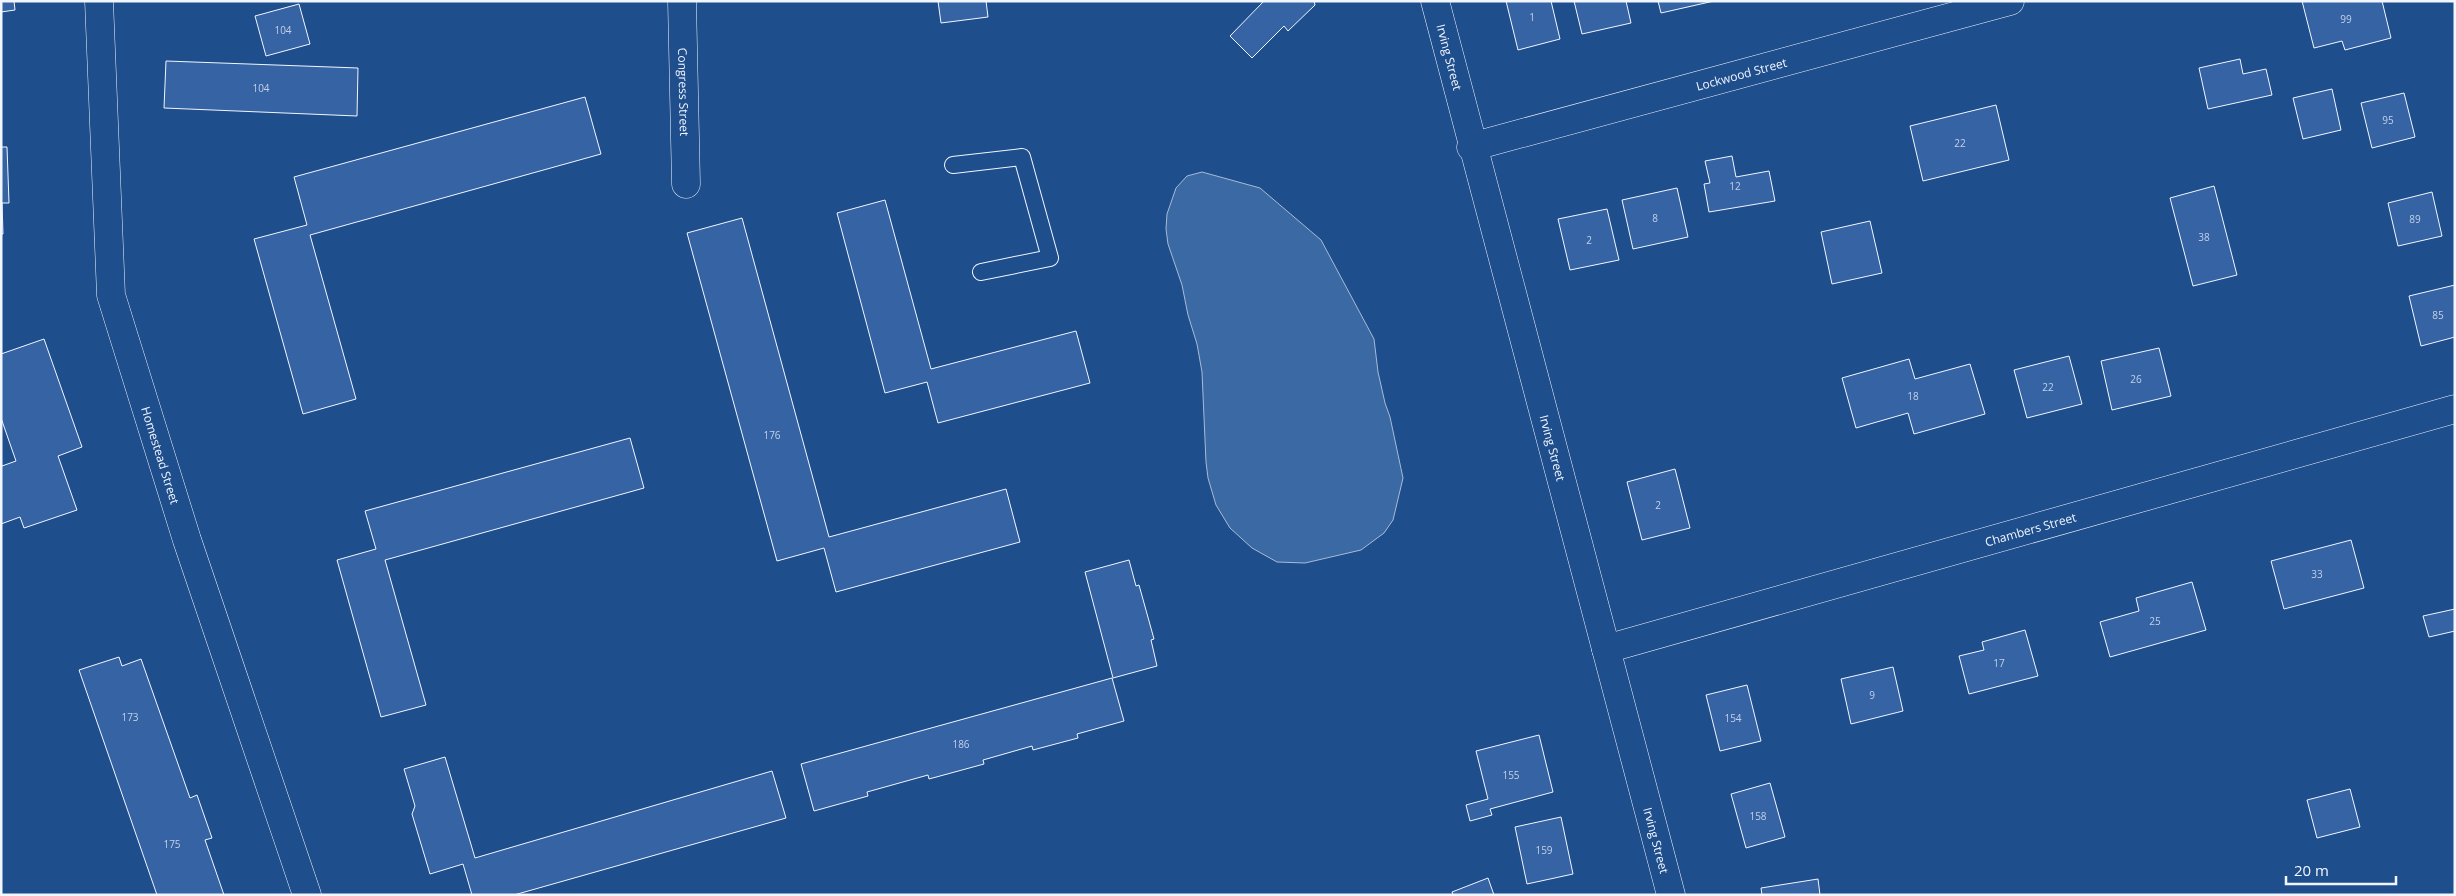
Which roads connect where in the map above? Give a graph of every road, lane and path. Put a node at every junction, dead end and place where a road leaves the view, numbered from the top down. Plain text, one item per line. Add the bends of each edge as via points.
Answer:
1 (99, 1) edge
2 (682, 1) edge
3 (1434, 1) edge
4 (2010, 1) edge
5 (1471, 147) junction
6 (953, 165) dead end
7 (686, 184) dead end
8 (981, 272) dead end
9 (2455, 409) edge
10 (1606, 649) junction
11 (307, 895) edge
12 (1671, 895) edge

1 - 11 street, Homestead Street via 111,295 187,540
2 - 7 street, Congress Street
3 - 5 street, Irving Street
4 - 5 street, Lockwood Street
5 - 10 street, Irving Street
6 - 8 lane via 1022,157 1050,258
9 - 10 street, Chambers Street
10 - 12 street, Irving Street

